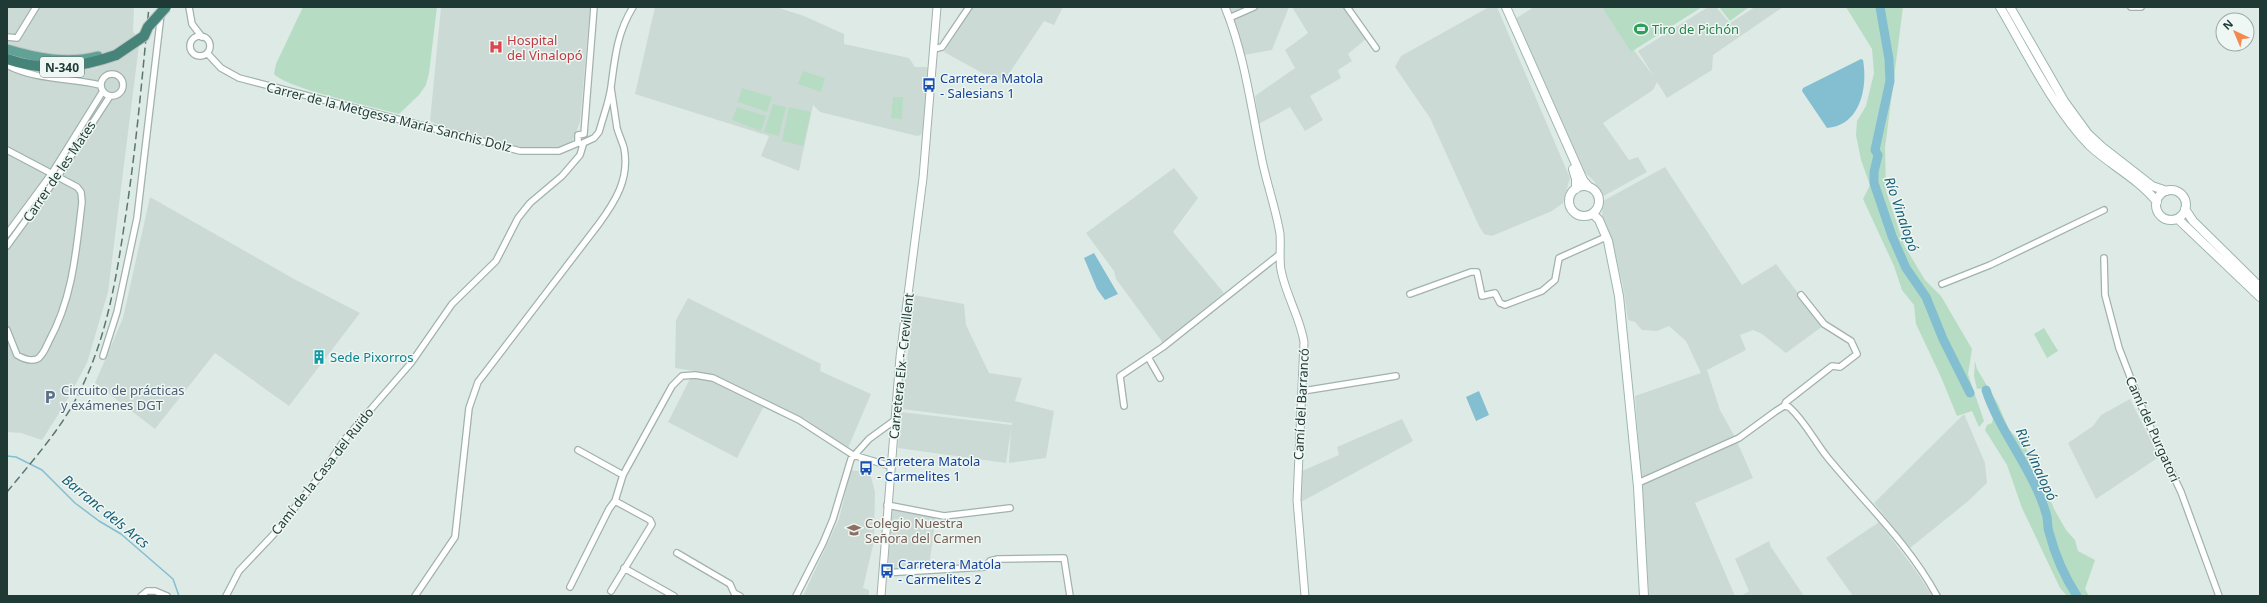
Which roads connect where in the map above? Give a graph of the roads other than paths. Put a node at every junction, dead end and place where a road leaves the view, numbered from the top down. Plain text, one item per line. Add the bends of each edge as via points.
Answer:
1 (36, 7) edge
2 (161, 7) edge
3 (166, 7) edge
4 (189, 7) edge
5 (594, 7) edge
6 (633, 7) edge
7 (937, 7) edge
8 (969, 7) edge
9 (1225, 7) edge
10 (1254, 7) edge
11 (1347, 7) edge
12 (1502, 7) edge
13 (1506, 7) edge
14 (2000, 7) edge
15 (2010, 7) edge
16 (2131, 7) edge
17 (2141, 7) edge
18 (1229, 18) junction
19 (202, 36) junction
20 (7, 37) edge
21 (1376, 48) dead end
22 (7, 49) edge
23 (934, 49) junction
24 (207, 53) junction
25 (113, 54) junction
26 (7, 59) edge
27 (7, 65) edge
28 (102, 88) junction
29 (611, 88) junction
30 (110, 96) junction
31 (584, 134) junction
32 (583, 143) junction
33 (7, 150) edge
34 (52, 172) junction
35 (58, 176) junction
36 (1589, 187) junction
37 (1576, 189) junction
38 (2167, 191) junction
39 (2157, 202) junction
40 (2185, 209) junction
41 (2104, 210) dead end
42 (1593, 214) junction
43 (2178, 219) junction
44 (7, 234) edge
45 (1606, 237) junction
46 (7, 246) edge
47 (1280, 254) junction
48 (2104, 258) dead end
49 (1942, 284) dead end
50 (2260, 287) edge
51 (1410, 294) dead end
52 (1801, 295) dead end
53 (2260, 297) edge
54 (7, 330) edge
55 (102, 356) dead end
56 (1148, 357) junction
57 (1396, 376) dead end
58 (1160, 378) dead end
59 (1304, 391) junction
60 (1124, 406) dead end
61 (1784, 406) junction
62 (895, 420) junction
63 (578, 450) dead end
64 (853, 455) junction
65 (890, 466) junction
66 (623, 475) junction
67 (1638, 483) junction
68 (615, 501) junction
69 (887, 505) junction
70 (1010, 508) dead end
71 (677, 553) dead end
72 (624, 568) junction
73 (882, 574) junction
74 (570, 587) dead end
75 (611, 591) dead end
76 (141, 596) edge
77 (166, 596) edge
78 (226, 596) edge
79 (414, 596) edge
80 (674, 596) edge
81 (740, 596) edge
82 (796, 596) edge
83 (881, 596) edge
84 (1070, 596) edge
85 (1305, 596) edge
86 (1644, 596) edge
87 (1937, 596) edge
88 (2219, 596) edge

1 - 20 street via 17,38
2 - 55 street via 136,218 117,312
3 - 25 highway, N-340, bridge via 148,27 144,36
4 - 19 street via 192,24
5 - 31 street
6 - 29 street via 622,25
7 - 23 street, Carretera Elx - Crevillent
8 - 23 street via 942,47
9 - 18 street, Camí del Barrancó
10 - 18 street
11 - 21 street
12 - 37 main road via 1574,172
13 - 36 main road via 1583,180
14 - 39 main road via 2074,128 2095,150
15 - 38 main road via 2064,101 2088,134 2152,186
16 - 17 street
18 - 47 street, Camí del Barrancó via 1248,83 1262,162 1276,213
19 - 24 street via 210,43
19 - 24 street via 194,39 191,49 198,55
22 - 25 main road via 48,59 70,60
23 - 62 street, Carretera Elx - Crevillent
24 - 32 street, Carrer de la Metgessa María Sanchis Dolz via 221,68 239,78 520,151 559,151
25 - 26 highway, N-340 via 77,66 51,68 35,67
27 - 28 street via 33,75 72,79
28 - 30 street
28 - 30 street via 105,75 119,75 123,88 117,95
28 - 34 street, Carrer de les Mates
29 - 32 street, Camí de la Casa del Ruïdo via 599,132
29 - 79 street via 624,149 626,169 622,187 602,220 478,382 469,408 455,537
30 - 35 street, Carrer de les Mates
31 - 32 street via 587,137
31 - 32 street via 578,135
32 - 78 street, Camí de la Casa del Ruïdo via 580,156 562,176 530,203 518,218 496,261 452,304 412,363 345,439 273,535 239,571
33 - 34 street
34 - 35 street
34 - 44 street, Carrer de les Mates
35 - 46 street, Carrer de les Mates
35 - 54 street via 77,187 81,192 82,202 67,302 58,324 37,359 29,360 17,355
36 - 37 main road
36 - 42 main road via 1596,192 1599,200 1598,208
37 - 42 main road via 1570,198 1573,211 1581,216
38 - 39 main road via 2159,196
38 - 40 main road via 2181,194
39 - 43 main road via 2157,211 2162,217
40 - 43 main road
40 - 50 main road
41 - 49 street via 1990,265
42 - 45 main road via 1599,220
43 - 53 main road
45 - 51 street via 1559,258 1554,280 1542,290 1505,305 1500,303 1494,293 1482,296 1477,272 1470,272
45 - 67 main road via 1613,256 1619,296
47 - 56 street
47 - 59 street, Camí del Barrancó via 1285,284 1302,326
48 - 88 street, Camí del Purgatori via 2105,296 2118,348 2146,418 2181,492
52 - 61 street via 1824,324 1851,341 1857,354 1840,367 1832,366
56 - 58 street
56 - 60 street via 1120,376
57 - 59 street
59 - 85 street, Camí del Barrancó via 1297,500
61 - 67 street via 1739,438
61 - 87 street via 1789,406 1795,412 1828,457 1877,513 1920,569
62 - 64 street via 869,439
62 - 65 street, Carretera Elx - Crevillent
63 - 66 street
64 - 65 street
64 - 66 street via 799,420 713,378 682,376 672,386
64 - 82 street via 828,531
65 - 69 street, Carretera Elx - Crevillent
66 - 68 street
67 - 86 main road
68 - 72 street via 650,520 652,524
68 - 74 street via 608,509
69 - 70 street via 944,516
69 - 73 street, Carretera Elx - Crevillent
71 - 81 street via 730,584 734,593
72 - 75 street
72 - 80 street
73 - 83 street, Carretera Elx - Crevillent
73 - 84 street via 985,567 990,561 998,559 1064,558
76 - 77 street via 146,591

